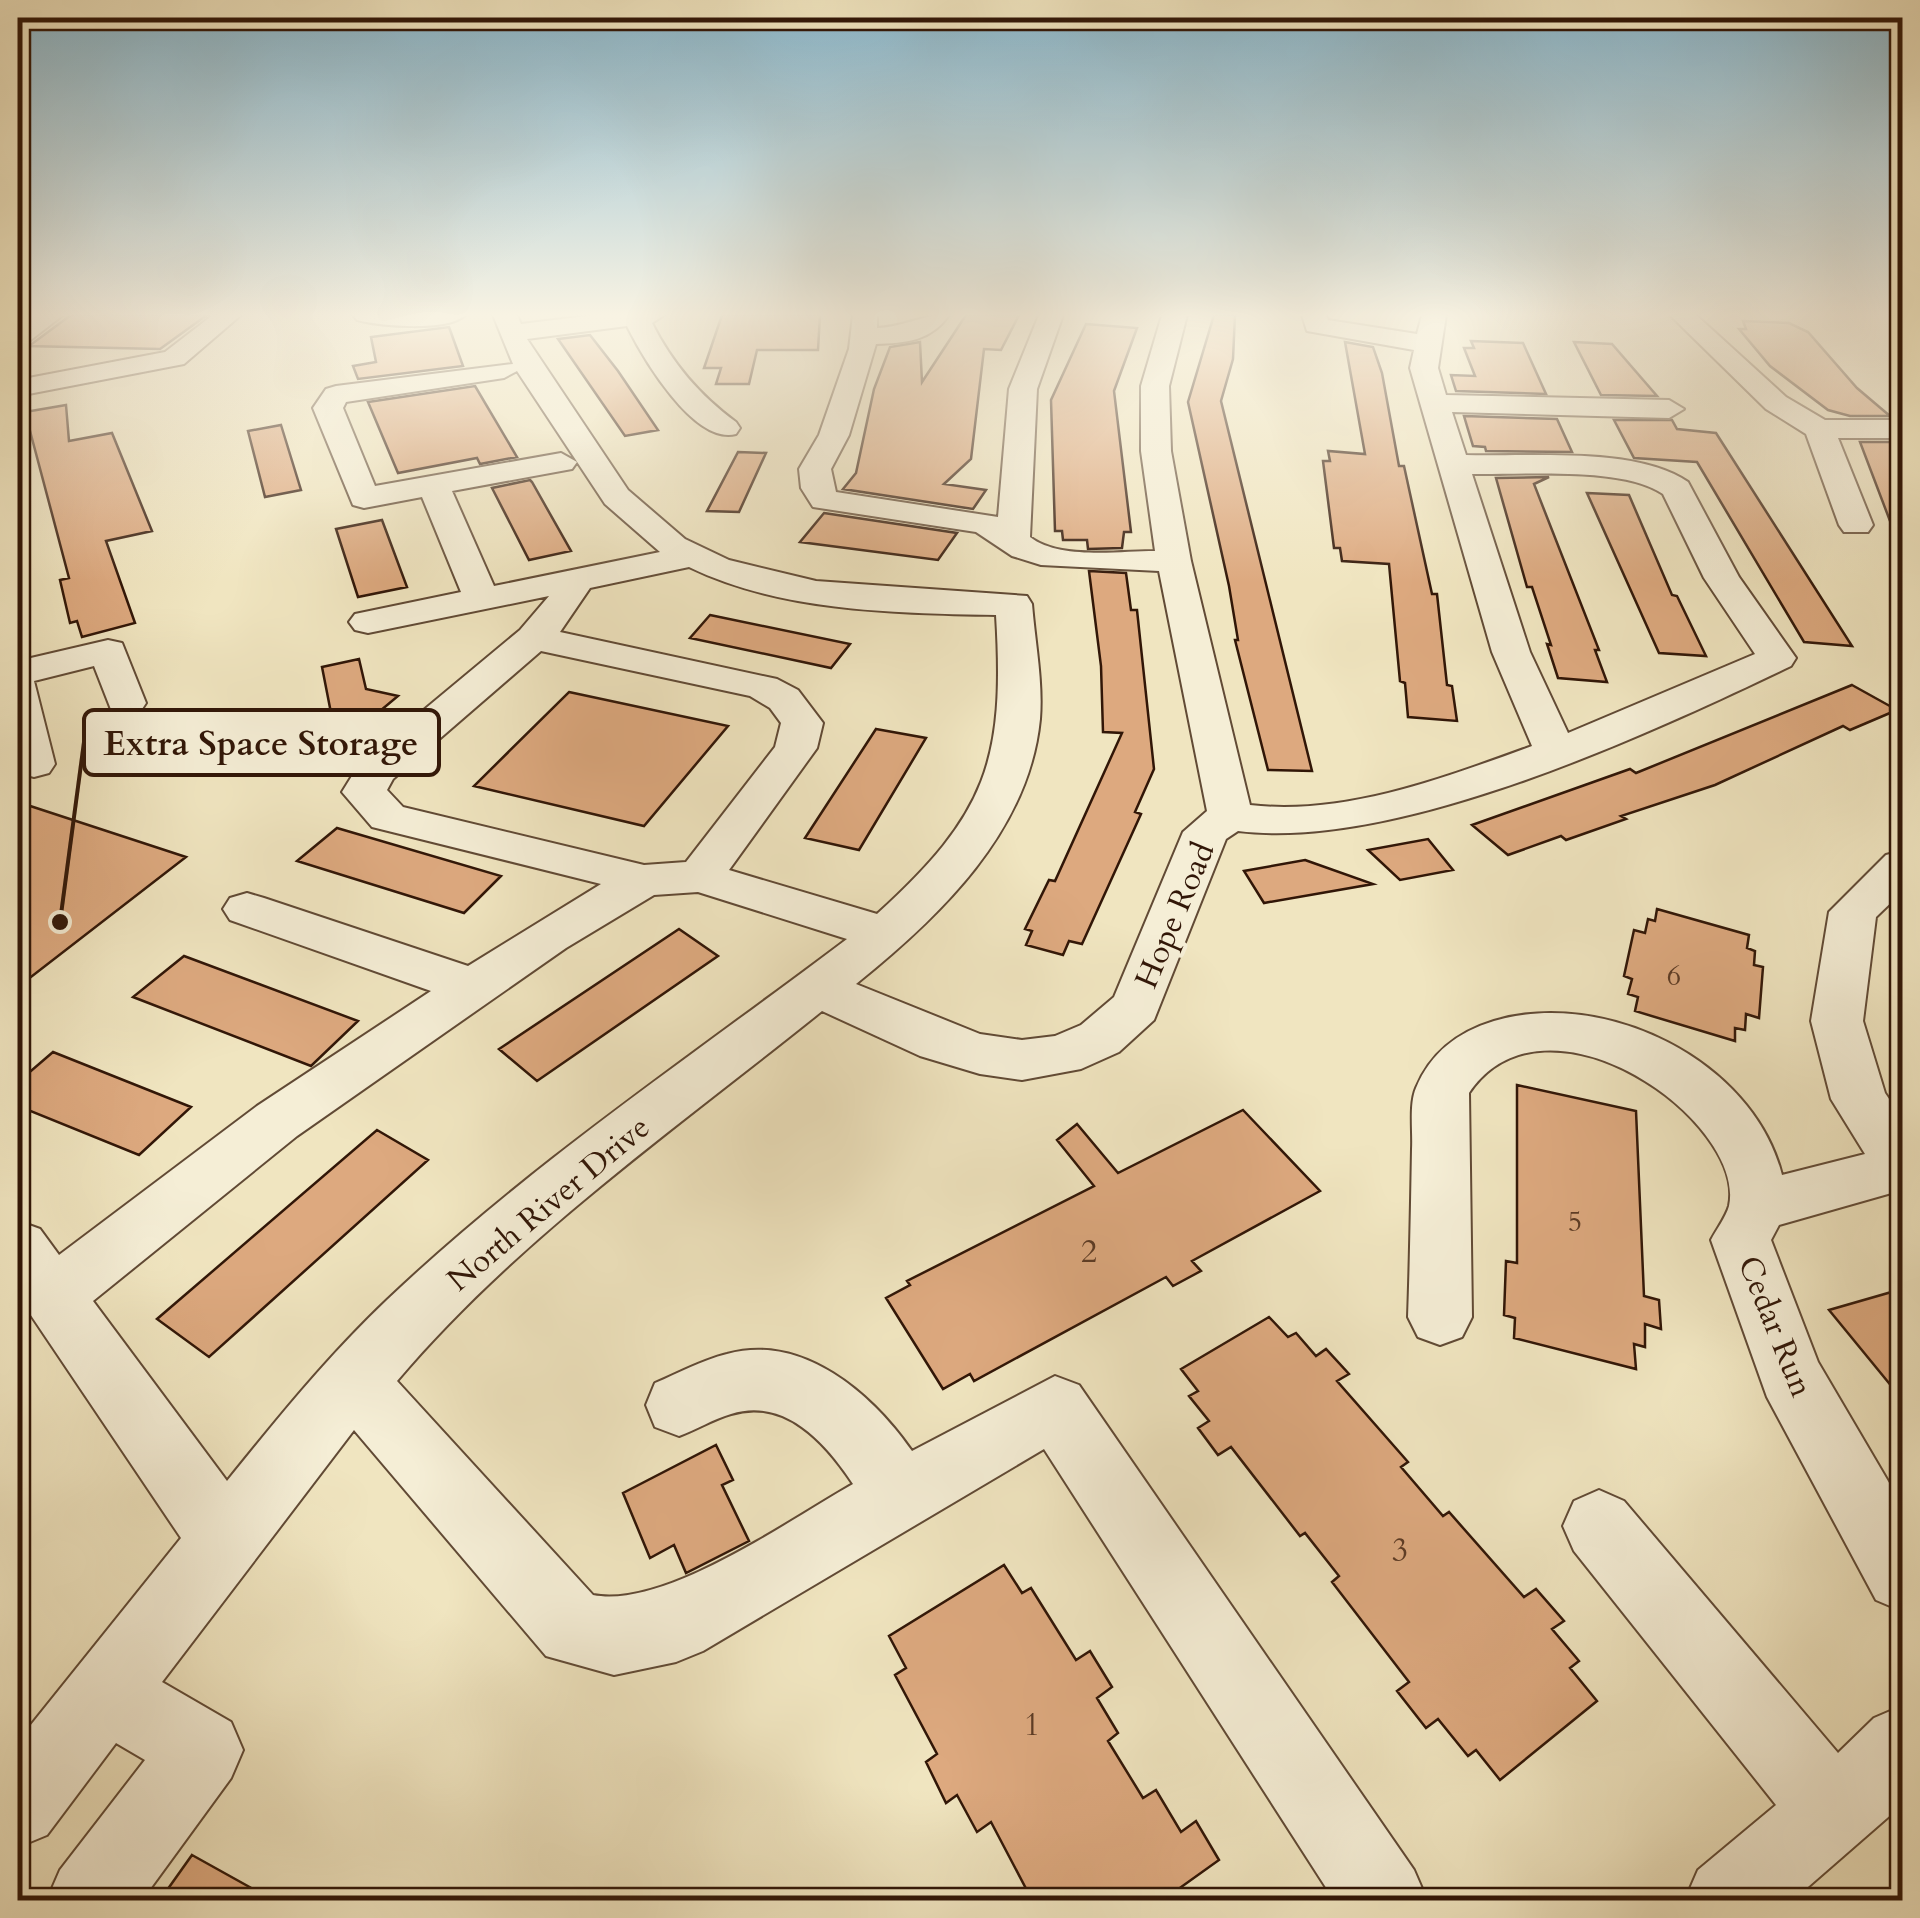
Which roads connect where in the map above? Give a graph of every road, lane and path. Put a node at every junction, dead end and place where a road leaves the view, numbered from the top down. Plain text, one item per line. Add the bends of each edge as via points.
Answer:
1 (330, 405) edge
2 (558, 405) edge
3 (695, 405) edge
4 (842, 405) edge
5 (1022, 405) edge
6 (1156, 405) edge
7 (1435, 405) edge
8 (1496, 405) edge
9 (1778, 405) edge
10 (1582, 408) junction
11 (1669, 409) dead end
12 (726, 428) dead end
13 (1819, 429) junction
14 (1902, 429) edge
15 (561, 462) dead end
16 (1453, 464) junction
17 (1617, 469) junction
18 (434, 487) junction
19 (1856, 524) dead end
20 (1013, 540) junction
21 (694, 555) junction
22 (1174, 561) junction
23 (576, 580) junction
24 (482, 599) junction
25 (368, 622) dead end
26 (533, 638) junction
27 (18, 673) edge
28 (18, 686) edge
29 (126, 703) dead end
30 (1556, 752) junction
31 (34, 764) dead end
32 (1230, 816) junction
33 (1902, 866) edge
34 (700, 877) junction
35 (644, 880) junction
36 (246, 908) dead end
37 (886, 934) junction
38 (474, 986) junction
39 (818, 988) junction
40 (1902, 1165) edge
41 (1759, 1206) junction
42 (35, 1272) edge
43 (1440, 1316) dead end
44 (354, 1381) junction
45 (679, 1404) dead end
46 (900, 1496) junction
47 (1600, 1526) dead end
48 (226, 1539) junction
49 (1898, 1554) edge
50 (106, 1693) junction
51 (1902, 1746) edge
52 (18, 1806) edge
53 (1831, 1810) junction
54 (90, 1900) edge
55 (1384, 1900) edge
56 (1728, 1900) edge

1 - 18 street via 364,498
2 - 21 street via 617,498 638,521
3 - 12 street
4 - 20 street via 816,469 825,500 985,523
5 - 20 street
6 - 22 street, Hope Road via 1156,451
7 - 16 street
8 - 10 street
9 - 13 street
10 - 11 street
10 - 17 street
13 - 14 street
13 - 19 street
15 - 18 street
16 - 17 street
16 - 30 street via 1511,652
17 - 30 street via 1653,475 1678,489 1722,578 1776,658 1686,703
18 - 24 street
20 - 22 street via 1041,557
21 - 23 street
21 - 37 street, North River Drive via 771,582 856,598 1014,604 1019,716 1001,791 937,888
22 - 32 street, Hope Road
23 - 24 street
23 - 26 street
24 - 25 street
26 - 34 street via 763,687 784,699 802,723 796,748
26 - 35 street via 375,772 364,792 388,816
27 - 29 street via 108,651
28 - 31 street
30 - 32 street via 1397,804 1276,825
32 - 39 street, Hope Road via 1206,832 1136,1007 1091,1046 1037,1060 979,1057
33 - 40 street via 1853,912 1837,1021 1859,1099
34 - 35 street
34 - 37 street
35 - 38 street
36 - 38 street
37 - 39 street, North River Drive
38 - 42 street via 277,1121
39 - 44 street, North River Drive via 522,1218 408,1320
40 - 41 street
41 - 43 street, Cedar Run via 1746,1151 1704,1099 1658,1061 1605,1034 1557,1028 1499,1038 1458,1061 1441,1092
41 - 49 street, Cedar Run via 1741,1240 1790,1376
42 - 48 street
44 - 46 street via 573,1629 614,1637 676,1624
44 - 48 street, North River Drive
45 - 46 street via 729,1384 768,1379 809,1392 875,1451
46 - 55 street via 1056,1407
47 - 53 street
48 - 50 street, North River Drive
50 - 52 street, North River Drive
50 - 54 street via 204,1750
51 - 53 street
53 - 56 street

